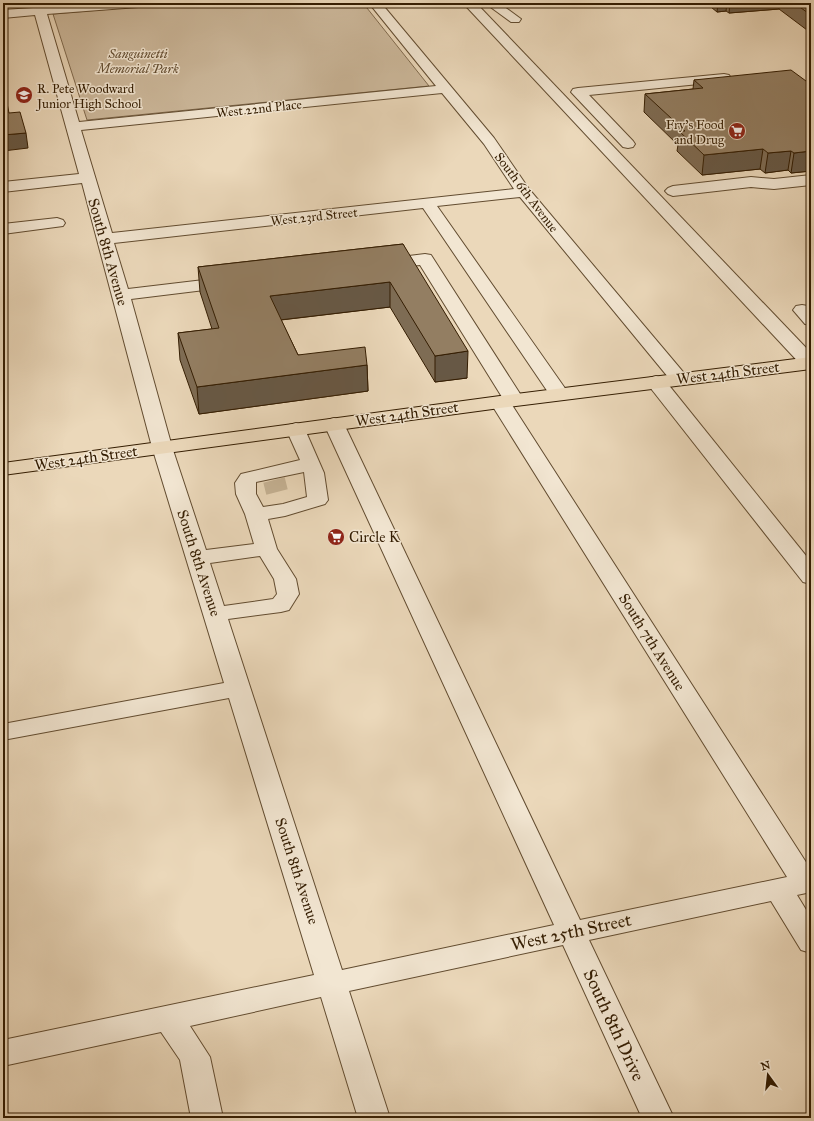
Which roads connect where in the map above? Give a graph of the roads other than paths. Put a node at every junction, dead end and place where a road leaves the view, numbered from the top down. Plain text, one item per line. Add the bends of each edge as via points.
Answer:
1 (132, 3) edge
2 (138, 3) edge
3 (375, 3) edge
4 (469, 3) edge
5 (491, 3) edge
6 (39, 7) edge
7 (3, 14) edge
8 (515, 19) dead end
9 (736, 77) edge
10 (445, 88) junction
11 (73, 127) junction
12 (628, 144) dead end
13 (87, 178) junction
14 (811, 180) edge
15 (3, 187) edge
16 (673, 191) dead end
17 (524, 192) junction
18 (427, 203) junction
19 (57, 223) dead end
20 (3, 229) edge
21 (105, 239) junction
22 (370, 265) edge
23 (245, 280) edge
24 (121, 295) junction
25 (811, 363) edge
26 (680, 379) junction
27 (656, 382) junction
28 (559, 394) junction
29 (507, 401) junction
30 (334, 424) junction
31 (296, 429) junction
32 (162, 447) junction
33 (311, 464) junction
34 (3, 469) edge
35 (276, 488) junction
36 (256, 514) junction
37 (266, 549) junction
38 (196, 558) junction
39 (811, 577) edge
40 (215, 614) junction
41 (238, 688) junction
42 (3, 732) edge
43 (808, 883) edge
44 (778, 889) junction
45 (570, 932) junction
46 (811, 942) edge
47 (332, 984) junction
48 (168, 1018) junction
49 (3, 1053) edge
50 (207, 1118) edge
51 (374, 1118) edge
52 (658, 1118) edge

1 - 2 street
1 - 6 street
3 - 10 street, South 6th Avenue
4 - 25 street
5 - 8 street
6 - 7 street
6 - 11 street, South 8th Avenue
9 - 12 street via 578,92
10 - 11 street, West 22nd Place
10 - 17 street, South 6th Avenue via 489,141
11 - 13 street, South 8th Avenue
13 - 15 street
13 - 21 street, South 8th Avenue
14 - 16 street via 774,184 751,182
17 - 18 street, West 23rd Street
17 - 26 street, South 6th Avenue
18 - 21 street, West 23rd Street
18 - 28 street
19 - 20 street
21 - 24 street, South 8th Avenue
22 - 29 street, South 7th Avenue via 425,259
23 - 24 street
24 - 32 street, South 8th Avenue
25 - 26 main road, West 24th Street
26 - 27 main road, West 24th Street
27 - 28 main road, West 24th Street
27 - 39 street
28 - 29 main road, West 24th Street
29 - 30 main road, West 24th Street
29 - 43 street, South 7th Avenue
30 - 31 main road, West 24th Street
30 - 45 street, South 8th Drive
31 - 32 main road, West 24th Street
31 - 33 street
32 - 34 main road, West 24th Street
32 - 38 street, South 8th Avenue
33 - 35 street
33 - 35 street via 318,500
35 - 36 street
35 - 36 street via 248,478 245,483 246,494
36 - 37 street
37 - 38 street
37 - 40 street via 285,579 288,594 281,605
38 - 40 street, South 8th Avenue
40 - 41 street, South 8th Avenue
41 - 42 street
41 - 47 street, South 8th Avenue
43 - 44 street, West 25th Street
44 - 45 street, West 25th Street
44 - 46 street
45 - 47 street, West 25th Street
45 - 52 street, South 8th Drive
47 - 48 street, West 25th Street
47 - 51 street, South 8th Avenue
48 - 49 street, West 25th Street
48 - 50 street via 195,1056

